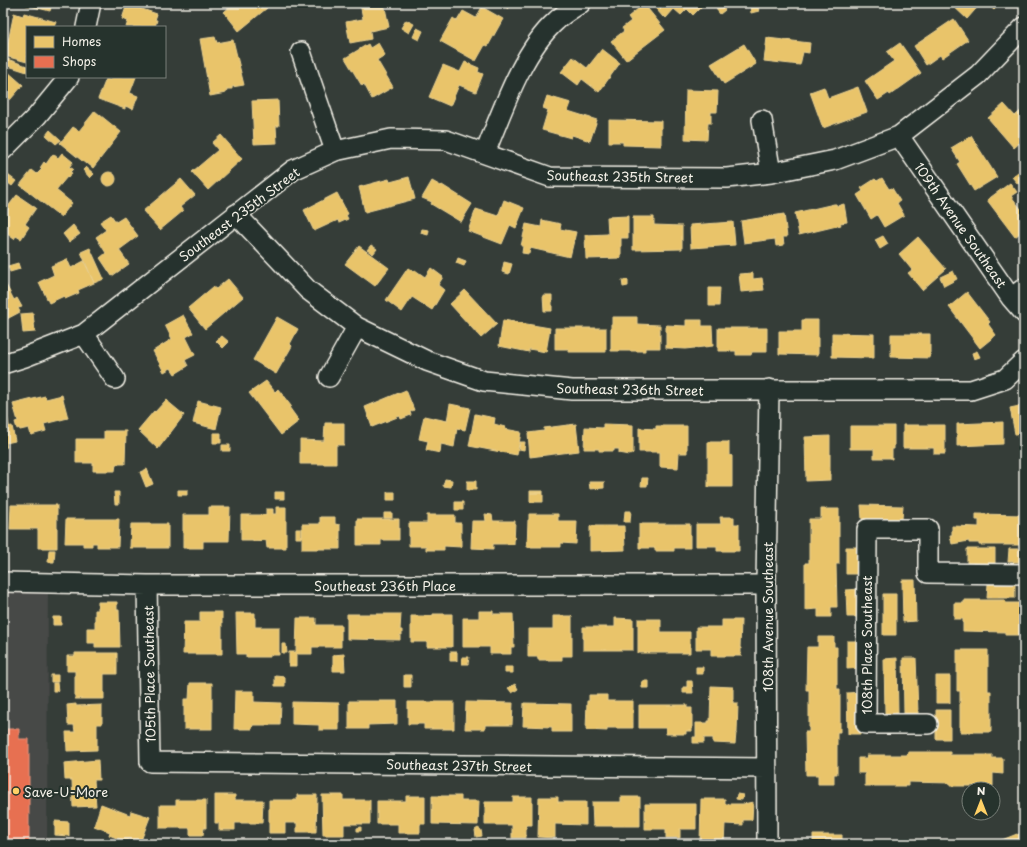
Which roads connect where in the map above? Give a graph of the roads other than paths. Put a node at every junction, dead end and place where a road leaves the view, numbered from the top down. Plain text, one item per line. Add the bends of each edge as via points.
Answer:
1 (91, 3) edge
2 (580, 3) edge
3 (86, 26) edge
4 (1024, 27) edge
5 (300, 52) dead end
6 (68, 78) edge
7 (762, 120) dead end
8 (899, 136) junction
9 (3, 150) edge
10 (335, 151) junction
11 (485, 153) junction
12 (771, 173) junction
13 (236, 214) junction
14 (1017, 293) edge
15 (1024, 313) edge
16 (357, 327) junction
17 (84, 334) junction
18 (1024, 361) edge
19 (3, 364) edge
20 (329, 377) dead end
21 (115, 379) dead end
22 (769, 389) junction
23 (1024, 574) edge
24 (3, 582) edge
25 (147, 585) junction
26 (766, 585) junction
27 (928, 724) dead end
28 (150, 762) joint
29 (767, 768) junction
30 (767, 844) edge

1 - 3 street
2 - 11 street via 555,22 533,48
4 - 8 street, Southeast 235th Street via 978,75
5 - 10 street
6 - 9 street via 37,116
7 - 12 street
8 - 12 street, Southeast 235th Street via 835,160
8 - 14 street, 109th Avenue Southeast
10 - 11 street, Southeast 235th Street via 391,139 407,139 446,140
10 - 13 street, Southeast 235th Street via 293,170
11 - 12 street, Southeast 235th Street via 550,177 727,178
13 - 16 street, Southeast 236th Street via 308,290
13 - 17 street, Southeast 235th Street
14 - 15 street, 109th Avenue Southeast
16 - 20 street
16 - 22 street, Southeast 236th Street via 427,361 484,381 572,390
17 - 19 street, Southeast 235th Street
17 - 21 street
18 - 22 street, Southeast 236th Street via 1005,379 971,390
22 - 26 street, 108th Avenue Southeast
23 - 27 street, 108th Place Southeast via 928,573 928,529 867,529 866,724
24 - 25 street, Southeast 236th Place
25 - 26 street, Southeast 236th Place
25 - 28 street, 105th Place Southeast
26 - 29 street, 108th Avenue Southeast
28 - 29 street, Southeast 237th Street
29 - 30 street, 108th Avenue Southeast

